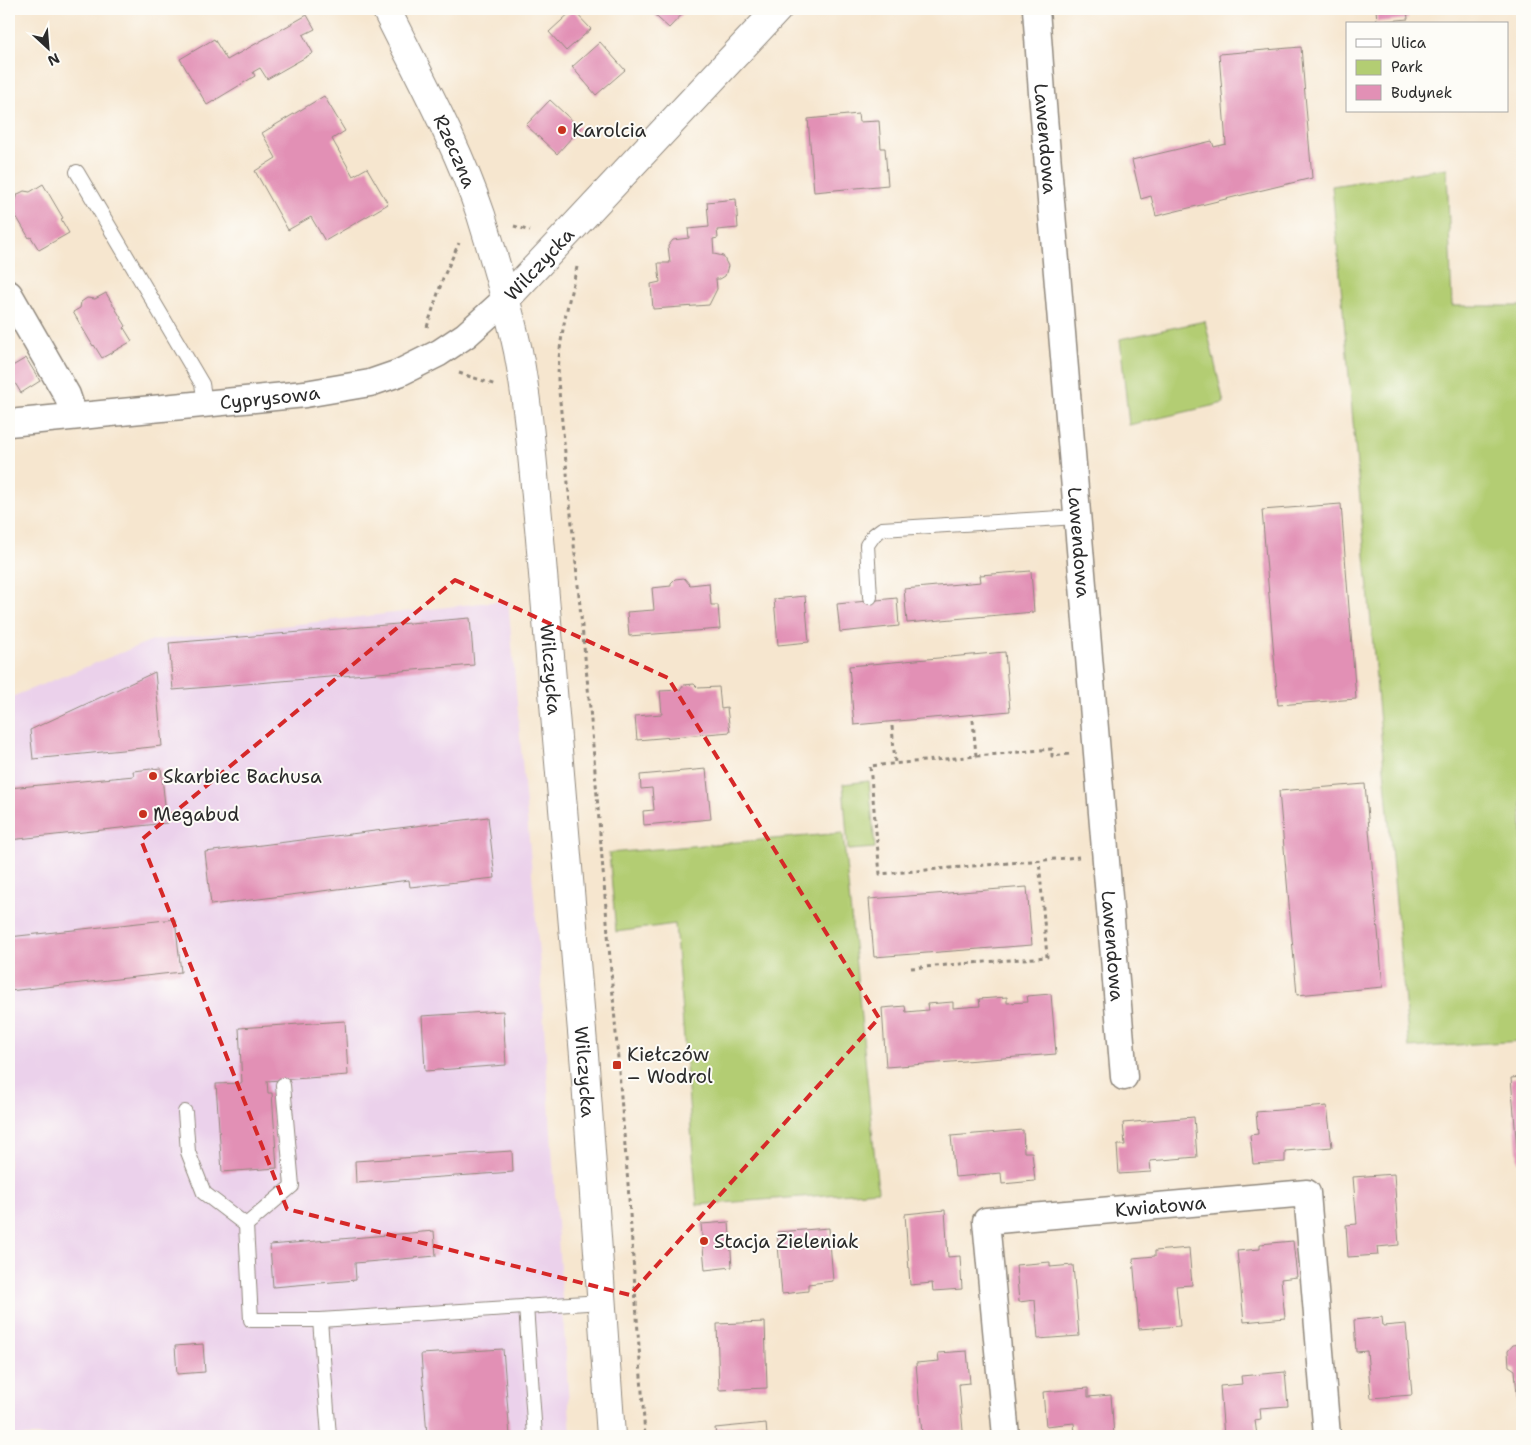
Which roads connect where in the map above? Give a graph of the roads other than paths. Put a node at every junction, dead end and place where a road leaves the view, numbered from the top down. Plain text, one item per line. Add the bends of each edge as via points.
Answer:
1 (386, 9) edge
2 (778, 9) edge
3 (1036, 9) edge
4 (77, 172) dead end
5 (9, 294) edge
6 (506, 299) junction
7 (205, 402) junction
8 (74, 416) junction
9 (9, 423) edge
10 (1077, 517) junction
11 (870, 597) dead end
12 (1124, 1077) dead end
13 (283, 1085) dead end
14 (185, 1112) dead end
15 (246, 1225) junction
16 (602, 1302) junction
17 (526, 1306) junction
18 (320, 1320) junction
19 (329, 1436) edge
20 (536, 1436) edge
21 (611, 1436) edge
22 (1006, 1436) edge
23 (1328, 1436) edge

1 - 6 street, Rzeczna via 456,152 480,214
2 - 6 street, Wilczycka
3 - 10 street, Lawendowa
4 - 7 lane via 202,384
5 - 8 street via 68,395
6 - 7 street, Cyprysowa via 466,335 418,365 386,379 305,394
6 - 16 street, Wilczycka via 522,376 539,527
7 - 8 street, Cyprysowa
8 - 9 street, Cyprysowa
10 - 11 lane via 882,529 868,545
10 - 12 street, Lawendowa
13 - 15 lane via 292,1186
14 - 15 lane via 188,1152 204,1193
15 - 18 lane via 251,1320
16 - 17 lane
16 - 21 street, Wilczycka
17 - 18 lane
17 - 20 lane
18 - 19 lane
22 - 23 street, Kwiatowa via 986,1221 1307,1193

